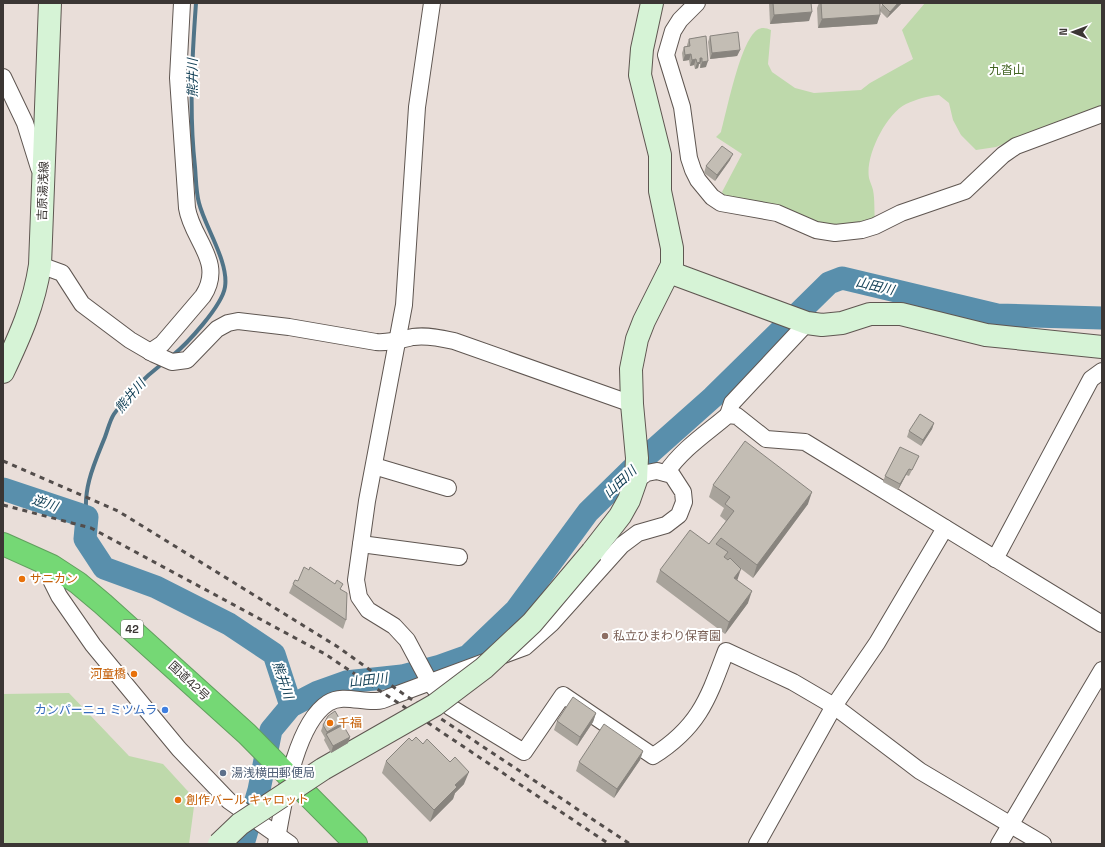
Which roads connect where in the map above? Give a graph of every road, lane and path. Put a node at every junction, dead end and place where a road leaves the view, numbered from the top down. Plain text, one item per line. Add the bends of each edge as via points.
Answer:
1 (50, 3) edge
2 (182, 3) edge
3 (432, 3) edge
4 (697, 3) edge
5 (655, 4) edge
6 (3, 77) edge
7 (1102, 114) edge
8 (44, 186) junction
9 (40, 265) junction
10 (669, 272) junction
11 (807, 323) junction
12 (399, 341) junction
13 (1102, 347) edge
14 (150, 352) junction
15 (3, 372) edge
16 (1102, 372) edge
17 (632, 404) junction
18 (728, 415) junction
19 (374, 466) junction
20 (666, 472) junction
21 (636, 480) junction
22 (448, 488) dead end
23 (945, 528) junction
24 (3, 544) edge
25 (361, 544) junction
26 (460, 557) dead end
27 (995, 559) junction
28 (52, 566) junction
29 (1102, 624) edge
30 (1102, 670) edge
31 (430, 683) junction
32 (834, 706) junction
33 (287, 774) junction
34 (1010, 825) junction
35 (281, 841) edge
36 (219, 844) edge
37 (356, 844) edge
38 (756, 844) edge
39 (999, 844) edge
40 (1043, 844) edge

1 - 8 street, 吉原湯浅線
2 - 14 street via 178,78 187,208 190,222 209,258 211,276 203,296 162,344
3 - 12 street via 417,107 404,305
4 - 7 street via 672,32 666,55 682,107 689,158 698,180 720,203 772,211 816,230 835,233 862,230 906,211 965,191 1016,146
5 - 10 street via 642,50 640,75 660,155 660,191 673,256
6 - 8 street via 25,123
8 - 9 street, 吉原湯浅線
9 - 14 street via 62,273 82,304
9 - 15 street, 吉原湯浅線 via 37,290 27,321
10 - 11 street
10 - 17 street via 637,339 631,369
11 - 13 street via 842,323 870,314 901,314 986,335
11 - 18 street via 732,404
12 - 14 street via 361,341 289,327 238,321 217,329 187,360 172,362
12 - 17 street via 429,337 454,341
12 - 19 street
16 - 27 street via 1091,379
17 - 21 street via 636,436
18 - 20 street via 687,449
18 - 23 street via 737,416 766,439 805,442
19 - 22 street
19 - 25 street
20 - 21 street via 647,473
20 - 31 street via 677,481 683,492 683,509 673,521 645,530 622,545 552,623 525,647
21 - 36 street, bridge via 620,516 592,552 532,623 484,668 435,705 323,769 240,824
23 - 27 street
23 - 32 street
24 - 28 highway, 国道42号 / 42
25 - 26 street
25 - 31 street via 356,580 359,597 368,610 394,626 406,640
27 - 29 street
28 - 33 highway, 国道42号 / 42 via 103,604 247,734
28 - 35 street via 51,580 59,596 93,645 179,750 229,801
30 - 34 street
31 - 32 street via 450,706 524,752 563,695 653,756 679,738 699,715 714,685 726,651 793,682
31 - 33 street via 376,701 345,698 328,703 304,734
32 - 34 street via 920,771
32 - 38 street
33 - 35 street
33 - 37 highway, 国道42号 / 42
34 - 39 street
34 - 40 street

